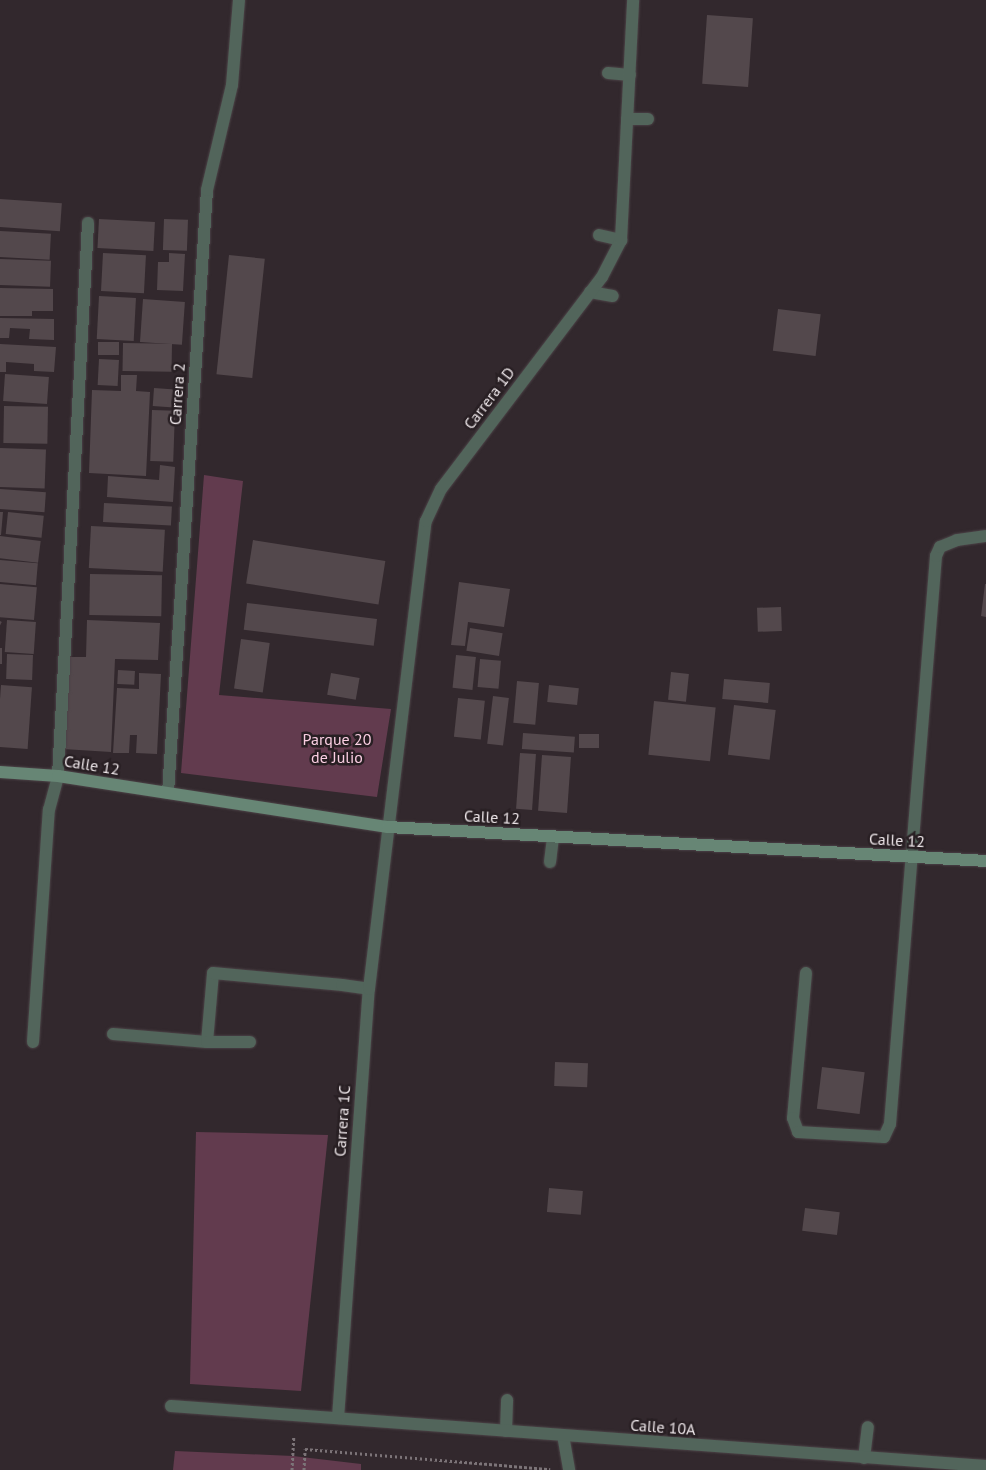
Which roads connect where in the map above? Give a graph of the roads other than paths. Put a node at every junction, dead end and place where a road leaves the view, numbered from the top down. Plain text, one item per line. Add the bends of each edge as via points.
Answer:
1 (239, 0) edge
2 (633, 0) edge
3 (608, 74) dead end
4 (630, 75) junction
5 (627, 119) junction
6 (648, 119) dead end
7 (88, 223) dead end
8 (599, 236) dead end
9 (621, 240) junction
10 (590, 292) junction
11 (614, 296) dead end
12 (986, 536) edge
13 (0, 772) edge
14 (58, 776) junction
15 (168, 793) junction
16 (388, 827) junction
17 (553, 837) junction
18 (910, 857) junction
19 (986, 861) edge
20 (550, 862) dead end
21 (806, 973) dead end
22 (369, 989) junction
23 (113, 1034) dead end
24 (33, 1042) dead end
25 (207, 1042) junction
26 (250, 1042) dead end
27 (507, 1400) dead end
28 (171, 1406) dead end
29 (338, 1418) junction
30 (868, 1427) dead end
31 (506, 1431) junction
32 (563, 1435) junction
33 (864, 1458) junction
34 (986, 1466) edge
35 (569, 1470) edge

1 - 15 street, Carrera 2 via 232,86 207,190
2 - 4 street, Carrera 1D
3 - 4 street
4 - 5 street, Carrera 1D
5 - 6 street
5 - 9 street, Carrera 1D
7 - 14 street
8 - 9 street
9 - 10 street, Carrera 1D
10 - 11 street
10 - 16 street, Carrera 1D via 432,504
12 - 18 street via 949,544 936,556
13 - 14 street, Calle 12
14 - 15 street, Calle 12
14 - 24 street via 49,810
15 - 16 street, Calle 12
16 - 17 street, Calle 12
16 - 22 street, Carrera 1C
17 - 18 street, Calle 12
17 - 20 street
18 - 19 street, Calle 12
18 - 21 street via 890,1124 884,1138 798,1132 793,1118
22 - 25 street via 213,973
22 - 29 street, Carrera 1C
23 - 25 street
25 - 26 street
27 - 31 street
28 - 29 street, Calle 10A
29 - 31 street, Calle 10A
30 - 33 street
31 - 32 street, Calle 10A
32 - 33 street, Calle 10A
32 - 35 street
33 - 34 street, Calle 10A

